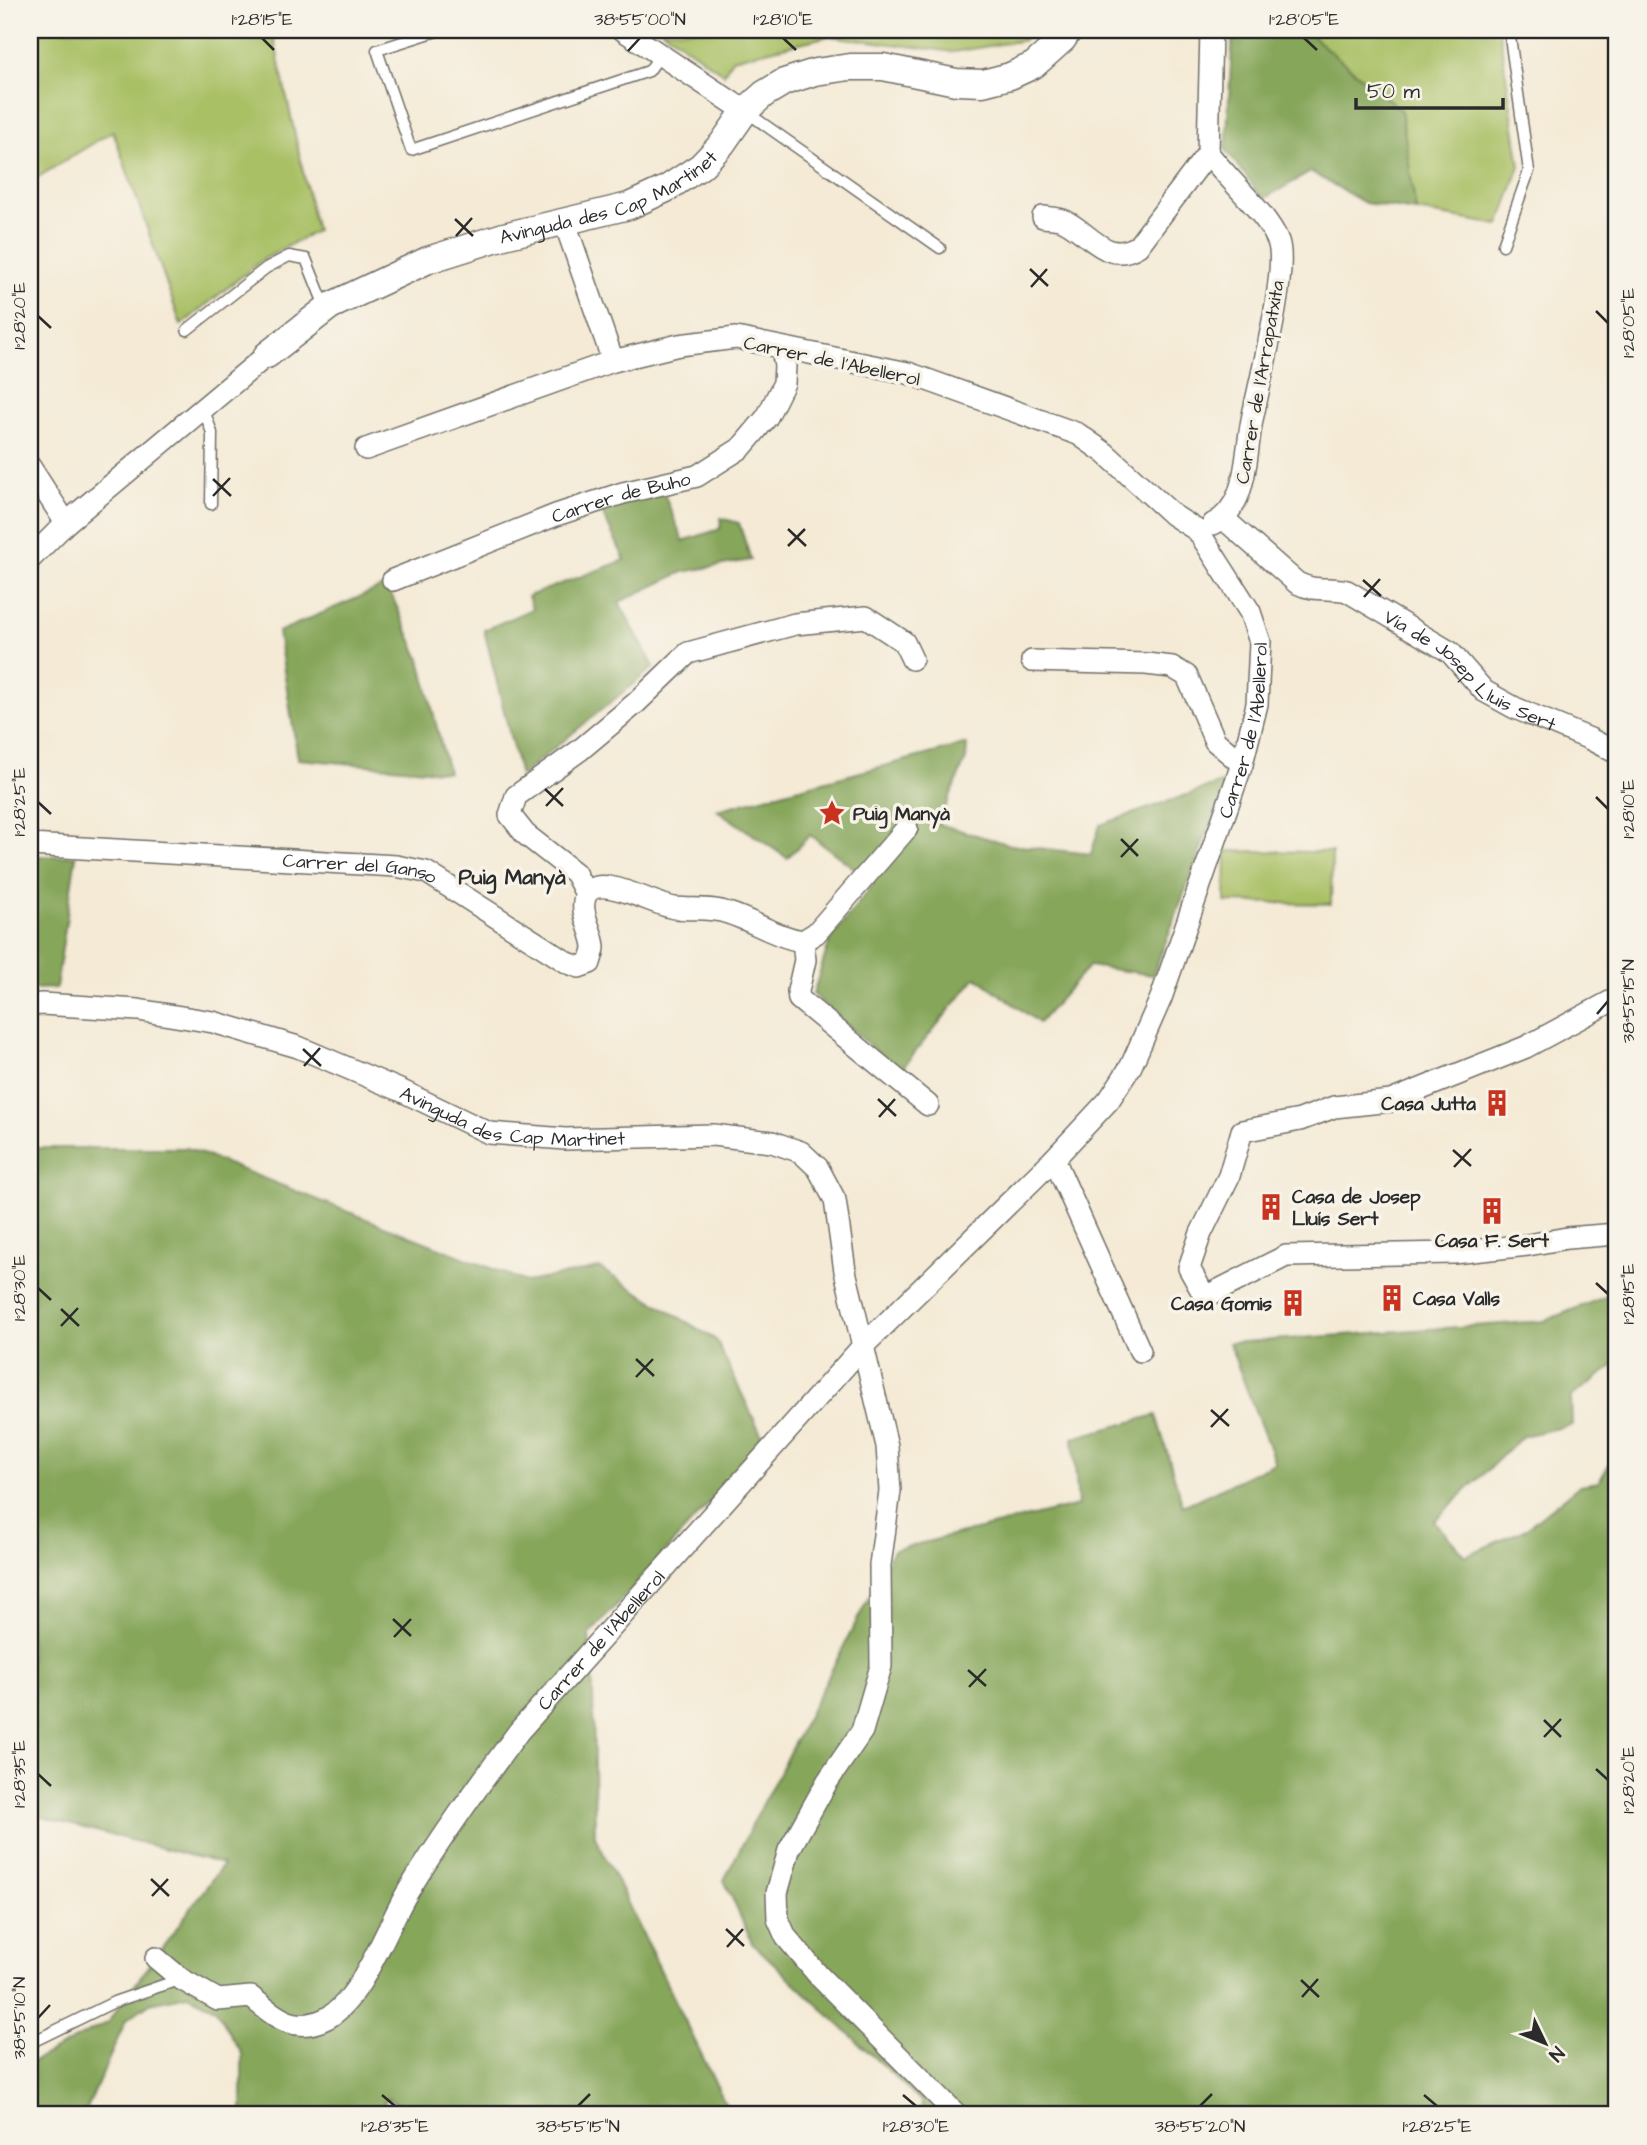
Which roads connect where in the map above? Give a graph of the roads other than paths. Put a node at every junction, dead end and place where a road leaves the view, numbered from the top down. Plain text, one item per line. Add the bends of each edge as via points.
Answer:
1 (440, 30) edge
2 (623, 30) edge
3 (1069, 30) edge
4 (1212, 30) edge
5 (1508, 30) edge
6 (660, 55) junction
7 (745, 111) junction
8 (1209, 153) junction
9 (1043, 217) dead end
10 (565, 223) junction
11 (1503, 245) dead end
12 (940, 248) dead end
13 (326, 309) junction
14 (187, 330) dead end
15 (782, 349) junction
16 (267, 355) joint
17 (612, 361) junction
18 (203, 407) junction
19 (366, 449) dead end
20 (30, 467) edge
21 (211, 504) dead end
22 (1224, 519) junction
23 (66, 523) junction
24 (1198, 531) junction
25 (30, 559) edge
26 (394, 580) dead end
27 (912, 659) dead end
28 (1032, 661) dead end
29 (1617, 753) edge
30 (1241, 764) junction
31 (907, 828) dead end
32 (30, 845) edge
33 (586, 894) junction
34 (803, 941) junction
35 (1617, 998) edge
36 (30, 1005) edge
37 (928, 1105) dead end
38 (1054, 1159) junction
39 (1617, 1219) edge
40 (1617, 1234) edge
41 (1567, 1238) junction
42 (864, 1345) junction
43 (1140, 1351) dead end
44 (156, 1958) dead end
45 (181, 1979) junction
46 (30, 2043) edge
47 (957, 2115) edge

1 - 6 lane via 377,50 411,150 649,71
2 - 6 street
3 - 7 street, Avinguda des Cap Martinet via 1034,65 983,83 883,67 850,67 784,82
4 - 8 street
5 - 11 lane via 1529,171
6 - 7 street
7 - 10 street, Avinguda des Cap Martinet via 701,166 666,189 629,206
7 - 12 lane
8 - 9 street via 1138,246 1127,252 1113,253 1063,219
8 - 22 street, Carrer de l'Arrapatxita via 1270,226 1279,244 1276,302 1249,454 1238,495
10 - 13 street, Avinguda des Cap Martinet via 428,260
10 - 17 street
13 - 14 lane via 306,259 289,256 266,268
13 - 16 street, Avinguda des Cap Martinet
15 - 17 street, Carrer de l'Abellerol via 736,338 679,345
15 - 24 street, Carrer de l'Abellerol via 908,373 1078,434
15 - 26 street, Carrer de Buho via 784,383 767,417 741,448 697,476 556,515
16 - 18 street, Avinguda des Cap Martinet
17 - 19 street, Carrer de l'Abellerol
18 - 21 lane via 212,433
18 - 23 street, Avinguda des Cap Martinet
20 - 23 street
22 - 24 street
22 - 29 street, Vía de Josep Lluis Sert via 1297,583 1311,590 1347,591 1450,652 1484,691
23 - 25 street, Avinguda des Cap Martinet
24 - 30 street, Carrer de l'Abellerol via 1250,612 1260,642 1257,704
27 - 33 street via 904,642 866,617 795,624 688,653 580,750 516,796 510,815 525,834 575,873
28 - 30 street via 1172,667 1187,676 1216,741
30 - 38 street, Carrer de l'Abellerol via 1161,998 1131,1066 1109,1100
31 - 34 street via 816,933
32 - 33 street, Carrer del Ganso via 396,866 426,872 579,967 590,963 594,949 583,906
33 - 34 street via 594,887 608,886 674,908 723,911
34 - 37 street via 799,999
35 - 41 street via 1526,1047 1391,1101 1334,1107 1300,1121 1242,1131 1229,1176 1189,1268 1205,1297 1286,1256 1454,1253
36 - 42 street, Avinguda des Cap Martinet via 138,1010 213,1022 298,1047 489,1133 565,1139 713,1135 772,1142 801,1152 818,1168 835,1200 845,1271
38 - 42 street, Carrer de l'Abellerol
38 - 43 street
39 - 41 street via 1574,1227
40 - 41 street
42 - 45 street, Carrer de l'Abellerol via 519,1731 406,1894 349,1998 327,2017 304,2024 284,2023 251,1997 218,2000
42 - 47 street, Avinguda des Cap Martinet via 887,1446 890,1491 880,1565 881,1666 862,1731 789,1850 777,1893 778,1919 786,1937 820,1976
44 - 45 street, Carrer de l'Abellerol
45 - 46 lane via 125,1997

